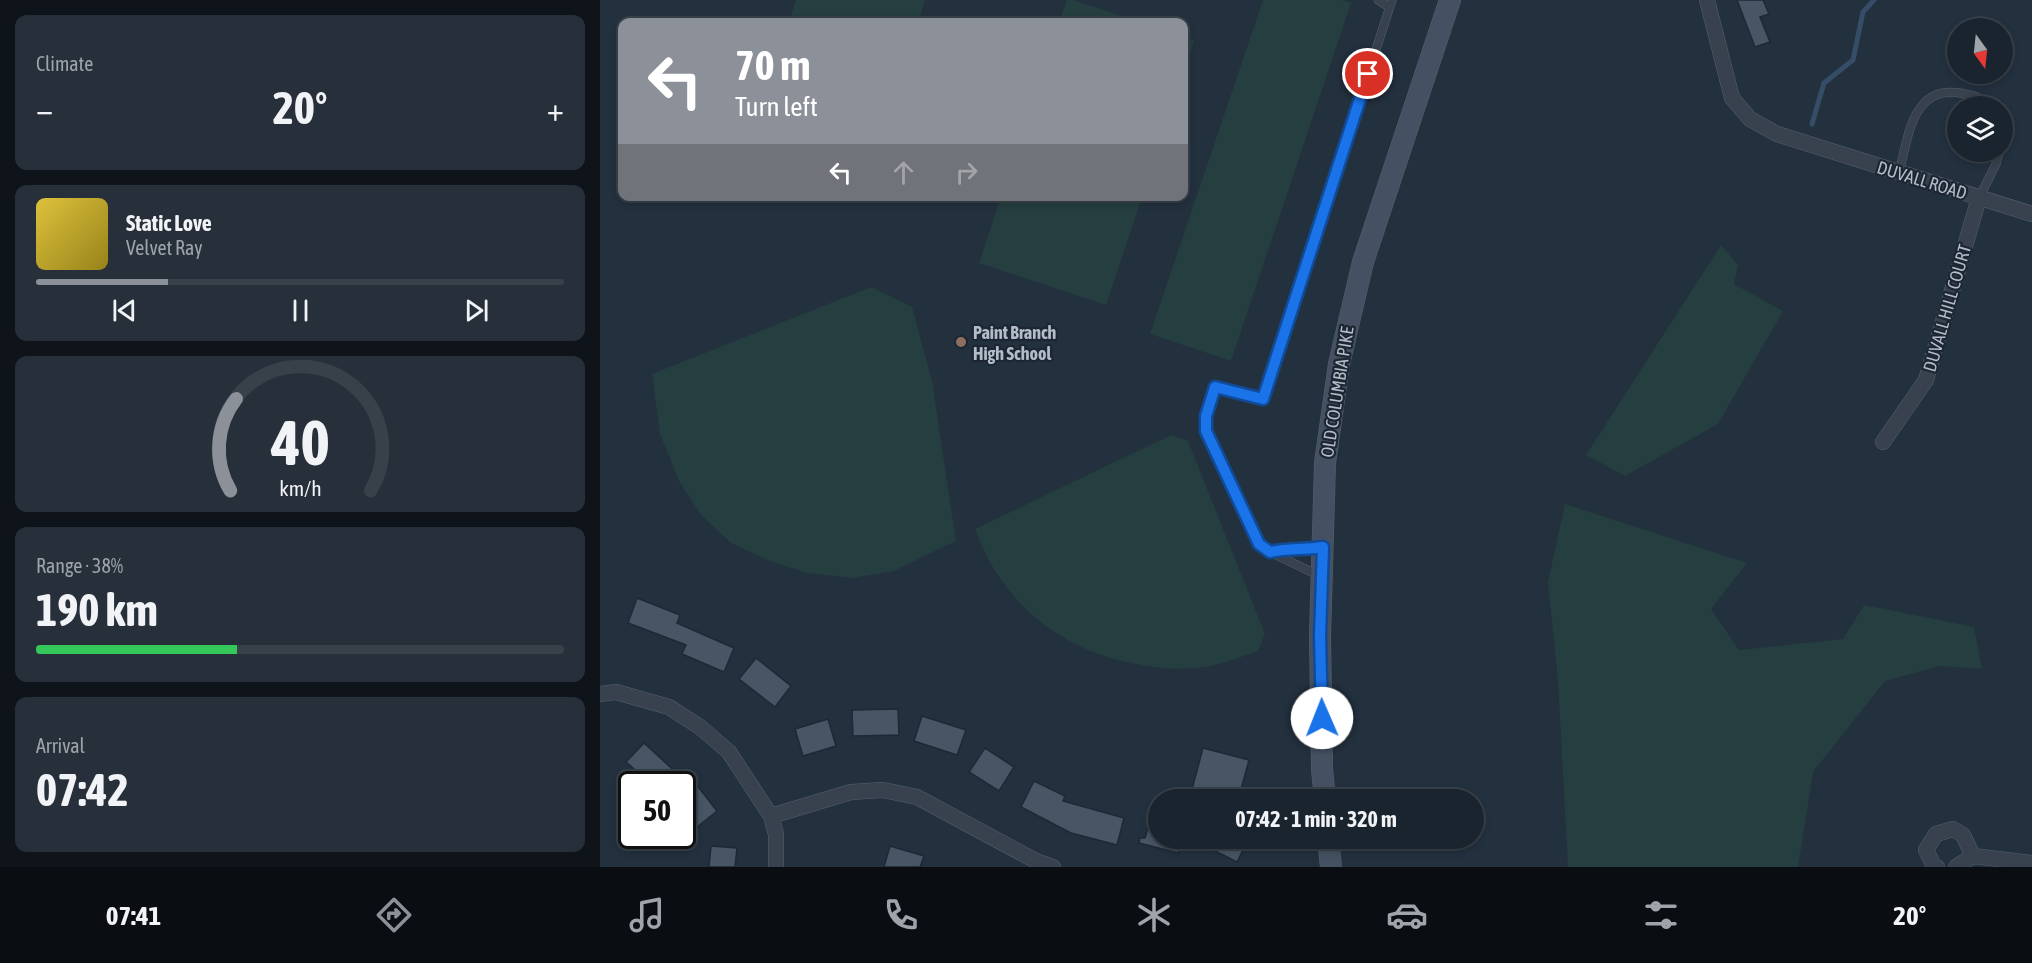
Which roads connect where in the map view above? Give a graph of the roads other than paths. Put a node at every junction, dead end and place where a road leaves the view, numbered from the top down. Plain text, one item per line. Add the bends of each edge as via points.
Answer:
1 (1378, 0) edge
2 (1450, 0) edge
3 (1707, 0) edge
4 (1390, 4) edge
5 (1973, 96) edge
6 (1996, 162) edge
7 (1899, 173) junction
8 (1979, 198) junction
9 (2032, 214) edge
10 (1883, 442) dead end
11 (1323, 547) junction
12 (1270, 552) junction
13 (1322, 577) junction
14 (600, 693) edge
15 (1324, 789) edge
16 (771, 816) junction
17 (1329, 849) edge
18 (1972, 856) junction
19 (2032, 864) edge
20 (777, 867) edge
21 (1053, 867) edge
22 (1330, 867) edge
23 (1937, 867) edge
24 (1956, 867) edge

1 - 4 lane
2 - 11 main road, OLD COLUMBIA PIKE via 1363,262 1339,364 1325,463
3 - 7 street, DUVALL ROAD via 1732,98 1750,119 1777,134
4 - 12 lane via 1263,399 1215,387 1206,416 1206,431 1259,544
5 - 7 lane via 1956,92 1938,94 1920,106
6 - 8 lane
7 - 8 street, DUVALL ROAD
8 - 9 street, DUVALL ROAD
8 - 10 street, DUVALL HILL COURT via 1926,380
11 - 12 lane
11 - 13 main road, OLD COLUMBIA PIKE
12 - 13 lane
13 - 15 main road, OLD COLUMBIA PIKE
14 - 16 street via 616,692 669,707 700,727 729,752
16 - 20 street
16 - 21 street via 851,792 883,790 917,797
17 - 22 main road
18 - 19 street
18 - 23 street via 1963,835 1953,830 1936,834 1926,850
18 - 24 street

